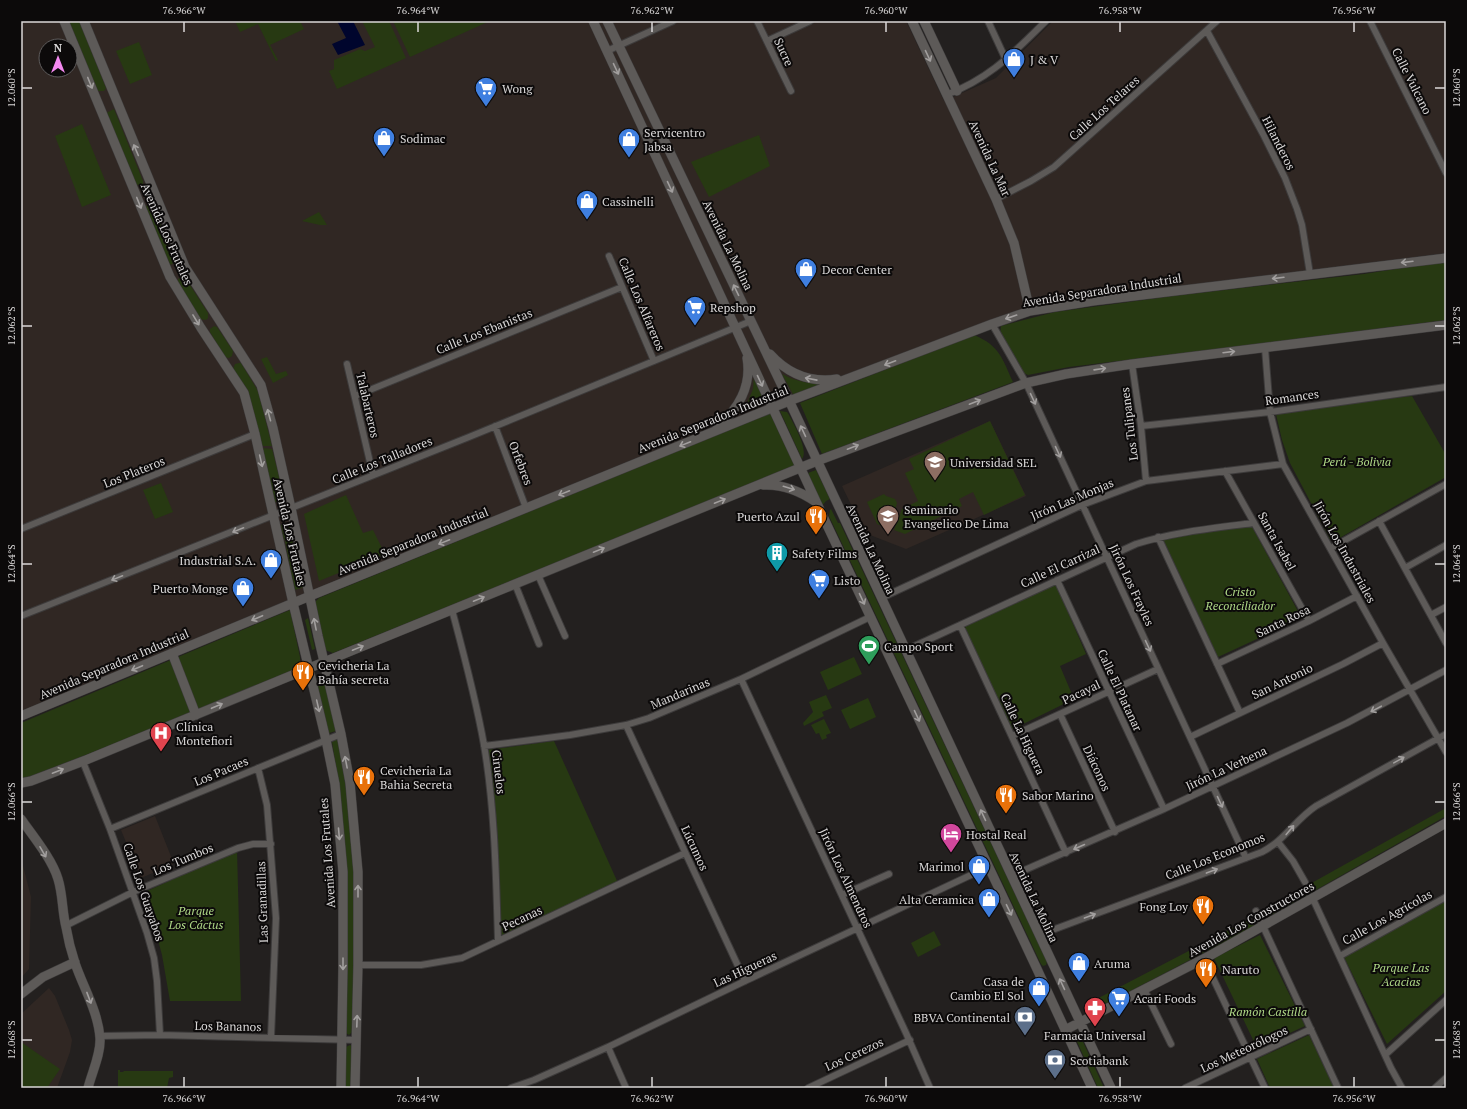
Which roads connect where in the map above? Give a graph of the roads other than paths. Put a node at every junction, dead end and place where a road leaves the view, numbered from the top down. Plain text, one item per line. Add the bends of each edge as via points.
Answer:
1 (64, 21) edge
2 (84, 21) edge
3 (593, 21) edge
4 (607, 21) edge
5 (673, 21) edge
6 (757, 21) edge
7 (810, 21) edge
8 (912, 21) edge
9 (924, 21) edge
10 (988, 21) edge
11 (1046, 21) edge
12 (1217, 21) edge
13 (1370, 21) edge
14 (1207, 31) junction
15 (767, 41) junction
16 (619, 46) junction
17 (608, 52) junction
18 (1006, 60) junction
19 (791, 91) dead end
20 (957, 91) junction
21 (946, 95) junction
22 (653, 118) junction
23 (641, 123) junction
24 (1446, 173) edge
25 (996, 199) junction
26 (704, 224) junction
27 (690, 230) junction
28 (610, 256) dead end
29 (1446, 258) edge
30 (1310, 274) junction
31 (622, 287) junction
32 (1030, 311) junction
33 (751, 321) junction
34 (992, 324) junction
35 (1446, 325) edge
36 (736, 328) junction
37 (761, 343) junction
38 (1265, 348) junction
39 (745, 349) junction
40 (654, 361) junction
41 (347, 364) dead end
42 (1132, 364) junction
43 (850, 378) junction
44 (1026, 382) junction
45 (1446, 387) edge
46 (354, 396) junction
47 (789, 401) junction
48 (772, 407) junction
49 (1270, 412) junction
50 (494, 426) junction
51 (1141, 426) junction
52 (255, 434) junction
53 (702, 437) junction
54 (817, 460) junction
55 (1283, 464) junction
56 (800, 467) junction
57 (1225, 472) junction
58 (373, 475) junction
59 (1146, 481) junction
60 (1446, 484) edge
61 (757, 485) junction
62 (817, 503) junction
63 (1082, 505) junction
64 (292, 508) junction
65 (526, 508) junction
66 (274, 515) junction
67 (824, 517) junction
68 (1379, 521) junction
69 (1254, 523) junction
70 (847, 524) junction
71 (21, 530) edge
72 (1158, 537) junction
73 (1446, 545) edge
74 (1331, 548) junction
75 (1106, 557) junction
76 (1405, 568) junction
77 (538, 575) junction
78 (1057, 580) junction
79 (514, 584) junction
80 (310, 596) junction
81 (1357, 596) junction
82 (881, 598) junction
83 (293, 603) junction
84 (1446, 607) edge
85 (452, 610) junction
86 (1431, 615) junction
87 (21, 616) edge
88 (870, 617) junction
89 (1309, 621) junction
90 (960, 625) junction
91 (565, 636) dead end
92 (1383, 643) junction
93 (1446, 643) edge
94 (539, 644) dead end
95 (906, 650) junction
96 (172, 653) junction
97 (324, 662) junction
98 (1217, 664) junction
99 (309, 668) junction
100 (1158, 668) junction
101 (1446, 670) edge
102 (741, 679) junction
103 (1410, 690) junction
104 (1109, 692) junction
105 (1060, 714) junction
106 (1240, 714) junction
107 (196, 715) junction
108 (21, 716) edge
109 (626, 725) junction
110 (341, 734) junction
111 (1446, 734) edge
112 (1012, 736) junction
113 (1190, 737) junction
114 (1438, 739) junction
115 (326, 740) junction
116 (484, 746) junction
117 (1446, 752) edge
118 (83, 762) junction
119 (258, 768) junction
120 (22, 784) edge
121 (1213, 786) junction
122 (1164, 809) junction
123 (21, 819) edge
124 (1446, 823) edge
125 (110, 829) junction
126 (1115, 832) junction
127 (1278, 842) junction
128 (270, 844) junction
129 (685, 853) junction
130 (1066, 853) junction
131 (1246, 858) junction
132 (988, 867) junction
133 (889, 874) dead end
134 (1011, 876) junction
135 (1305, 882) dead end
136 (133, 892) junction
137 (842, 895) junction
138 (1446, 897) edge
139 (1313, 898) junction
140 (1256, 911) dead end
141 (65, 926) junction
142 (1263, 927) junction
143 (858, 928) junction
144 (1039, 935) junction
145 (498, 941) junction
146 (1340, 956) junction
147 (1204, 959) junction
148 (75, 962) junction
149 (1051, 962) junction
150 (358, 965) junction
151 (1038, 969) junction
152 (745, 981) junction
153 (1144, 989) junction
154 (21, 994) edge
155 (1446, 1000) edge
156 (1072, 1006) junction
157 (1058, 1014) junction
158 (1080, 1023) junction
159 (1311, 1029) junction
160 (1065, 1030) junction
161 (99, 1036) junction
162 (160, 1036) junction
163 (271, 1037) junction
164 (342, 1040) junction
165 (356, 1040) junction
166 (910, 1040) junction
167 (1171, 1044) dead end
168 (608, 1047) junction
169 (1385, 1055) junction
170 (1251, 1057) junction
171 (1446, 1078) edge
172 (817, 1086) edge
173 (88, 1088) edge
174 (342, 1088) edge
175 (355, 1088) edge
176 (511, 1088) edge
177 (626, 1088) edge
178 (808, 1088) edge
179 (930, 1088) edge
180 (1092, 1088) edge
181 (1111, 1088) edge
182 (1187, 1088) edge
183 (1265, 1088) edge
184 (1338, 1088) edge
185 (1402, 1088) edge
186 (1435, 1088) edge

1 -> 52 main road, Avenida Los Frutales via 170,277 244,393
64 -> 2 main road, Avenida Los Frutales via 261,385 185,267
3 - 17 main road
4 - 16 main road, Avenida La Molina
5 - 16 street
6 - 15 street, Sucre
7 - 15 street
8 -> 21 main road, Avenida La Mar
9 - 20 main road
10 - 18 street
11 - 18 street
12 - 14 street, Calle Los Telares
13 - 24 street, Calle Vulcano
14 - 25 street, Calle Los Telares via 1054,167
14 - 30 street, Hilanderos via 1285,178 1302,225
15 - 19 street, Sucre
16 - 17 street
16 - 22 main road, Avenida La Molina
17 -> 23 main road
18 - 20 street via 987,75
20 - 21 street
21 - 25 main road, Avenida La Mar
22 - 23 main road
22 - 26 main road, Avenida La Molina
23 -> 27 main road
25 - 32 main road, Avenida La Mar via 1014,243
26 - 27 main road
33 -> 26 main road, Avenida La Molina
27 - 36 main road
28 - 31 street, Calle Los Alfareros
29 -> 30 main road, Avenida Separadora Industrial
30 -> 32 main road, Avenida Separadora Industrial
31 - 40 street, Calle Los Alfareros
31 - 46 street, Calle Los Ebanistas
32 -> 34 main road, Avenida Separadora Industrial
33 - 36 street, Calle Los Talladores
33 - 37 main road, Avenida La Molina
34 -> 43 main road, Avenida Separadora Industrial
34 - 44 street, Jirón Los Frayles
35 - 38 main road
36 - 39 main road
36 - 40 street, Calle Los Talladores
43 -> 37 main road via 822,380 798,376 778,363
37 - 47 main road, Avenida La Molina
42 -> 38 main road
38 - 49 street, Jirón Los Industriales
39 -> 48 main road
39 - 53 main road via 748,364 744,393 728,418
40 - 50 street, Calle Los Talladores
41 - 46 street, Talabarteros
44 -> 42 main road
42 - 51 street, Los Tulipanes
43 - 47 main road, Avenida Separadora Industrial
54 -> 44 main road
44 -> 63 street, Jirón Los Frayles
45 - 49 street, Romances
46 - 58 street, Talabarteros
47 - 48 main road, Avenida Separadora Industrial
54 -> 47 main road, Avenida La Molina
48 - 53 main road, Avenida Separadora Industrial
48 - 56 main road
49 - 51 street, Romances
49 - 55 street, Jirón Los Industriales
50 - 58 street, Calle Los Talladores
50 - 65 street, Orfebres
51 - 59 street, Los Tulipanes
52 -> 66 main road, Avenida Los Frutales
52 - 71 street, Los Plateros
53 -> 65 main road, Avenida Separadora Industrial
54 - 56 main road
54 - 70 main road, Avenida La Molina
55 - 57 street, Jirón Las Monjas
55 - 74 street, Jirón Los Industriales
56 - 61 main road
56 - 62 main road
57 - 59 street, Jirón Las Monjas
57 - 69 street, Santa Isabel
58 - 64 street, Calle Los Talladores
59 - 63 street, Jirón Las Monjas
60 - 68 street
61 -> 62 main road via 783,486
77 -> 61 main road
62 - 67 main road
63 - 75 street, Jirón Los Frayles
63 - 82 street, Jirón Las Monjas
64 - 66 street, Calle Los Talladores
64 - 80 main road, Avenida Los Frutales
65 -> 80 main road, Avenida Separadora Industrial
66 - 83 main road, Avenida Los Frutales
66 -> 87 street, Calle Los Talladores
67 - 70 main road via 826,508 832,505
67 -> 88 main road
68 - 74 street
68 - 76 street
69 - 72 street, Calle El Carrizal
69 - 89 street, Santa Isabel
70 - 82 main road, Avenida La Molina
72 - 75 street, Calle El Carrizal
72 - 98 street
73 - 76 street
74 - 81 street, Jirón Los Industriales
75 - 78 street, Calle El Carrizal
75 -> 100 street, Jirón Los Frayles
76 - 86 street
77 - 79 main road
77 - 91 street
78 - 90 street, Calle El Carrizal
78 - 104 street, Calle El Platanar
85 -> 79 main road
79 - 94 street
80 - 83 main road, Avenida Separadora Industrial
97 -> 80 main road, Avenida Los Frutales
81 - 89 street, Santa Rosa
81 - 92 street, Jirón Los Industriales
82 - 95 main road, Avenida La Molina
83 -> 96 main road, Avenida Separadora Industrial
83 - 99 main road, Avenida Los Frutales
84 - 86 street
97 -> 85 main road
85 - 116 street, Ciruelos
86 - 93 street
88 - 102 street, Mandarinas
88 -> 132 main road
89 - 98 street, Santa Rosa
90 - 95 street, Calle El Carrizal
90 - 112 street, Calle La Higuera
92 - 103 street, Jirón Los Industriales
92 - 106 street, San Antonio
134 -> 95 main road, Avenida La Molina
96 - 107 main road
96 -> 108 main road, Avenida Separadora Industrial
97 - 99 main road
97 - 110 main road, Avenida Los Frutales
98 - 106 street
107 -> 99 main road
99 -> 115 main road, Avenida Los Frutales
100 - 104 street, Pacayal
100 - 113 street, Jirón Los Frayles
101 - 103 street, Jirón La Verbena
102 - 109 street, Mandarinas via 672,709
102 - 137 street, Jirón Los Almendros
103 - 114 street, Jirón Los Industriales
103 -> 121 street, Jirón La Verbena via 1347,723
104 - 105 street, Pacayal
104 - 122 street, Calle El Platanar
105 - 112 street, Pacayal
105 - 126 street, Diáconos
106 - 113 street, San Antonio
107 - 118 main road
109 - 116 street, Mandarinas
109 - 129 street, Lúcumos
110 - 115 street, Los Pacaes
150 -> 110 main road, Avenida Los Frutales via 358,872 350,783
111 - 114 street, Calle Los Economos
112 - 130 street, Calle La Higuera
113 - 121 street, Jirón Los Frayles
114 - 117 street, Jirón Los Industriales
127 -> 114 street, Calle Los Economos via 1312,809
115 - 119 street, Los Pacaes
115 -> 164 main road, Avenida Los Frutales via 335,784 343,872
116 - 145 street, Ciruelos via 492,812
120 -> 118 main road
118 - 125 street, Calle Los Guayabos
119 - 125 street, Los Pacaes
119 - 128 street, Las Granadillas via 266,805
121 - 122 street, Jirón La Verbena
121 -> 131 street, Jirón Los Frayles
122 - 126 street, Jirón La Verbena
123 -> 141 main road via 41,847 57,877
124 - 139 main road, Avenida Los Constructores
125 - 136 street, Calle Los Guayabos
126 -> 130 street, Jirón La Verbena
127 - 131 street, Calle Los Economos
127 - 135 street
128 - 136 street, Los Tumbos via 253,844 238,848
128 - 163 street, Las Granadillas via 276,918
129 - 145 street, Pecanas
129 - 152 street, Lúcumos
130 - 134 street, Jirón La Verbena
144 -> 131 street, Calle Los Economos
132 - 143 street, Las Higueras
132 -> 151 main road
133 - 137 street
134 - 144 main road, Avenida La Molina
136 - 141 street, Los Tumbos
136 - 162 street, Calle Los Guayabos via 154,958
137 - 143 street, Jirón Los Almendros
138 - 146 street, Calle Los Agrícolas
139 - 142 main road, Avenida Los Constructores
139 - 146 street
140 - 142 street
141 - 148 main road
142 - 147 main road, Avenida Los Constructores
142 - 159 street
143 - 152 street, Las Higueras
143 - 166 street, Jirón Los Almendros
144 - 149 main road, Avenida La Molina
145 - 150 street, Pecanas via 462,958 440,963
146 - 169 street
147 - 153 main road, Avenida Los Constructores
147 - 170 street
148 - 154 main road via 43,977
148 -> 161 main road via 89,998
149 - 151 main road via 1049,970 1041,972
156 -> 149 main road, Avenida La Molina
165 -> 150 main road, Avenida Los Frutales
151 - 157 main road
152 - 168 street, Las Higueras
153 - 158 main road, Avenida Los Constructores
153 - 167 street
155 - 169 street
156 - 157 main road
156 - 158 main road, Avenida La Molina
157 - 160 main road
158 - 160 main road, Avenida Los Constructores
158 - 181 main road, Avenida La Molina
159 - 170 street, Los Meteorólogos
159 - 184 street
160 - 180 main road
161 - 162 street, Los Bananos
161 - 173 main road via 97,1060
162 - 163 street, Los Bananos
163 - 164 street, Los Bananos
164 - 165 street, Los Bananos
164 - 174 main road, Avenida Los Frutales
165 - 175 main road, Avenida Los Frutales
166 - 172 street, Los Cerezos
166 - 179 street, Jirón Los Almendros
168 - 176 street, Las Higueras
168 - 177 street
169 - 185 street
170 - 182 street, Los Meteorólogos
170 - 183 street
171 - 186 street
172 - 178 street, Los Cerezos

